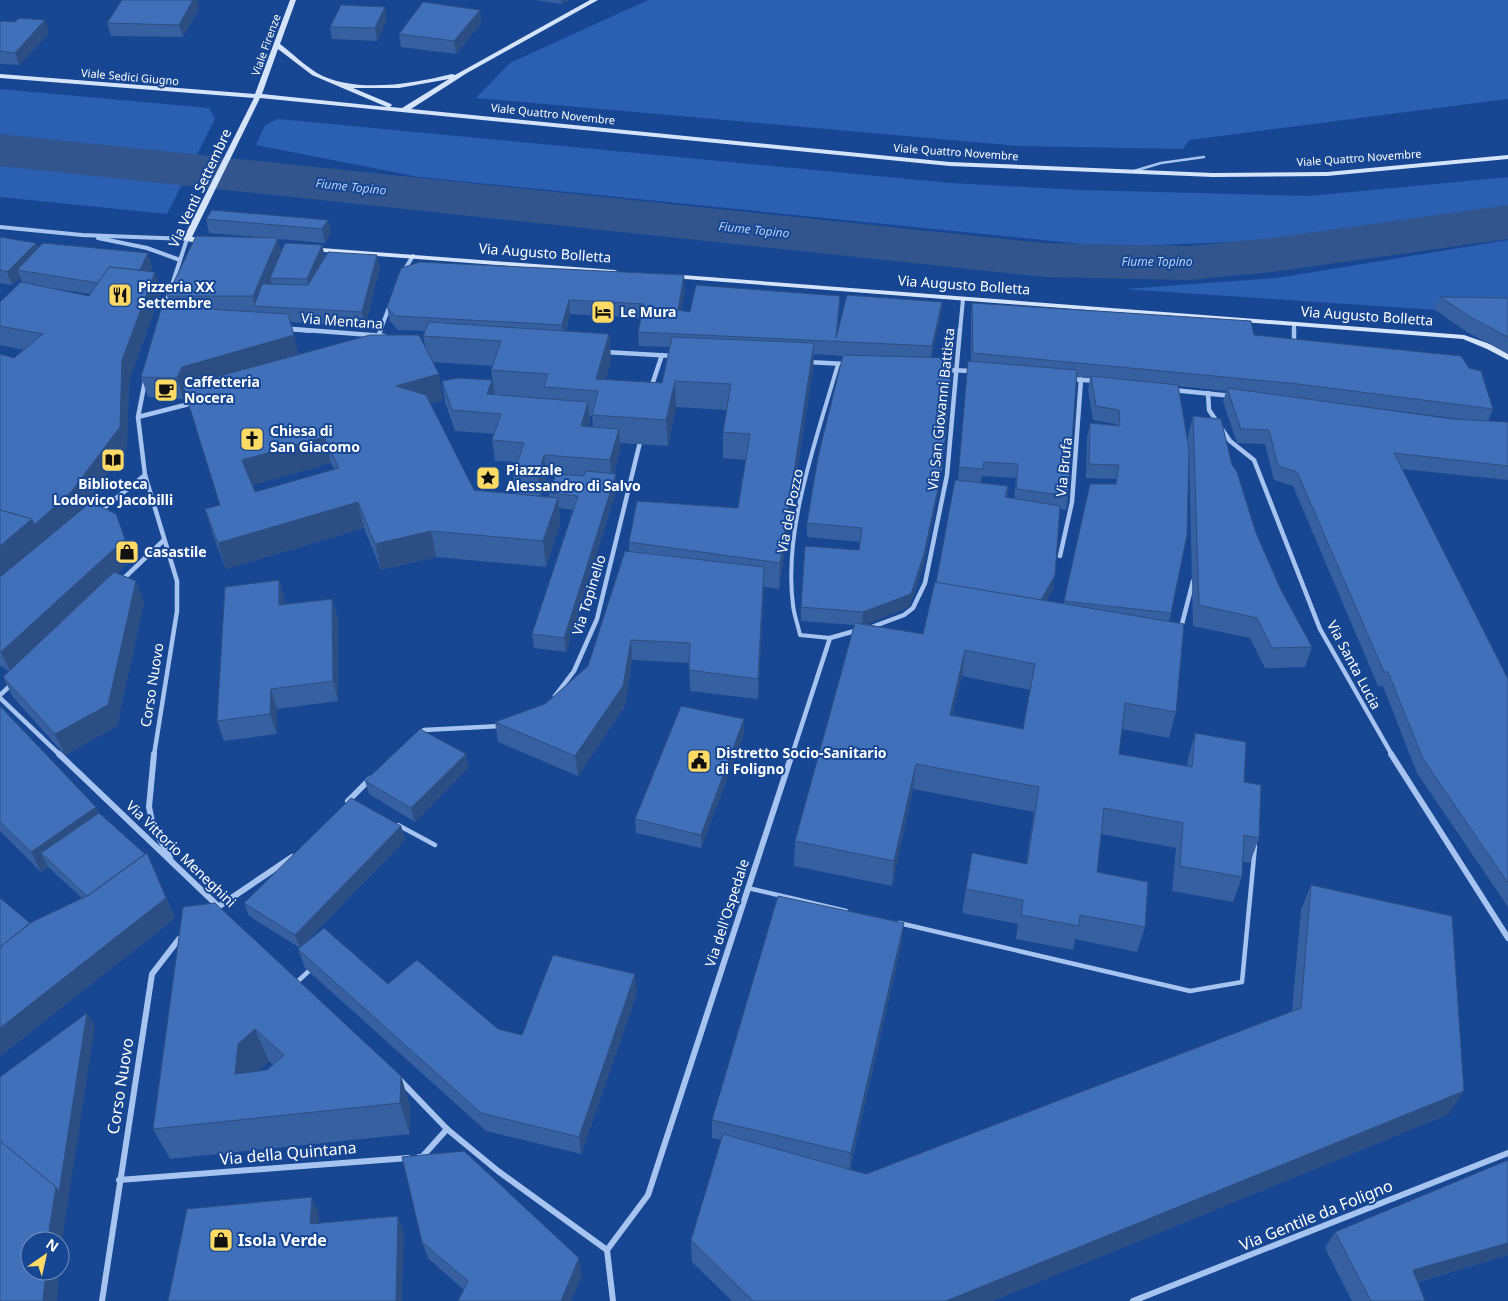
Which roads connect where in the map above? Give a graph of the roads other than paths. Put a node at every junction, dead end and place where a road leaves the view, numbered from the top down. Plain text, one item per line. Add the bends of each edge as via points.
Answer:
1 (293, 0) edge
2 (595, 0) edge
3 (276, 44) junction
4 (465, 72) junction
5 (0, 76) edge
6 (334, 84) junction
7 (258, 96) junction
8 (404, 110) junction
9 (1204, 157) dead end
10 (1508, 157) edge
11 (1129, 172) junction
12 (0, 227) edge
13 (82, 235) junction
14 (187, 239) junction
15 (215, 241) edge
16 (300, 248) edge
17 (413, 256) junction
18 (180, 260) junction
19 (629, 273) edge
20 (659, 275) edge
21 (399, 279) edge
22 (392, 298) edge
23 (963, 298) junction
24 (161, 320) edge
25 (1294, 324) junction
26 (280, 328) edge
27 (379, 335) junction
28 (389, 336) edge
29 (375, 341) edge
30 (604, 352) edge
31 (662, 355) junction
32 (1295, 355) edge
33 (682, 356) edge
34 (1508, 357) edge
35 (799, 362) edge
36 (838, 364) junction
37 (856, 365) edge
38 (940, 370) edge
39 (958, 371) junction
40 (984, 372) edge
41 (146, 374) edge
42 (1062, 378) edge
43 (1081, 379) junction
44 (1101, 382) edge
45 (1169, 389) edge
46 (650, 392) edge
47 (1208, 393) junction
48 (1242, 398) edge
49 (202, 401) edge
50 (1209, 410) junction
51 (1205, 415) edge
52 (138, 417) junction
53 (642, 429) edge
54 (145, 475) junction
55 (94, 516) edge
56 (164, 540) junction
57 (1060, 556) edge
58 (1194, 570) dead end
59 (114, 586) edge
60 (1181, 628) edge
61 (830, 638) junction
62 (14, 681) edge
63 (0, 696) edge
64 (550, 701) edge
65 (510, 724) edge
66 (410, 739) edge
67 (376, 774) edge
68 (350, 799) junction
69 (359, 803) edge
70 (344, 806) edge
71 (392, 822) edge
72 (1256, 840) edge
73 (435, 845) dead end
74 (295, 855) edge
75 (172, 862) junction
76 (748, 888) junction
77 (854, 912) edge
78 (892, 921) edge
79 (195, 931) edge
80 (1508, 938) edge
81 (316, 964) edge
82 (290, 976) edge
83 (298, 982) junction
84 (304, 989) edge
85 (389, 1070) edge
86 (447, 1129) junction
87 (1508, 1153) edge
88 (119, 1180) junction
89 (607, 1250) junction
90 (102, 1301) edge
91 (613, 1301) edge
92 (1133, 1301) edge

1 - 3 main road, Viale Firenze
2 - 4 main road
3 - 6 main road, Viale Quattro Novembre via 314,74
3 - 7 main road, Viale Firenze
4 - 6 main road via 395,88
4 - 8 main road
5 - 7 main road, Viale Sedici Giugno
6 - 8 main road, Viale Quattro Novembre
7 - 8 main road, Viale Quattro Novembre
7 - 14 main road, Via Venti Settembre
8 - 11 main road, Viale Quattro Novembre via 950,164
9 - 11 lane via 1161,163
10 - 11 main road, Viale Quattro Novembre via 1326,174
12 - 13 street
13 - 14 street
13 - 18 street via 147,248
14 - 15 main road
14 - 18 street, Via Venti Settembre
16 - 17 main road, Via Augusto Bolletta
17 - 19 main road, Via Augusto Bolletta
17 - 21 street
18 - 24 street, Via Venti Settembre
20 - 23 main road, Via Augusto Bolletta
22 - 27 street
23 - 25 main road, Via Augusto Bolletta
23 - 39 street, Via San Giovanni Battista
25 - 32 street
25 - 34 main road, Via Augusto Bolletta via 1464,337
26 - 27 street, Via Mentana
27 - 28 street, Via Mentana
27 - 29 street
30 - 31 street
31 - 33 street
31 - 46 street
35 - 36 street
36 - 37 street
36 - 61 lane, Via del Pozzo via 800,510 792,556 795,621 800,634
38 - 39 street
39 - 40 street
39 - 61 street, Via San Giovanni Battista via 947,475 920,596 904,615
41 - 52 street
42 - 43 street
43 - 44 street
43 - 57 street, Via Brufa via 1072,502
45 - 47 street
47 - 48 street
47 - 50 street
49 - 52 street
50 - 51 street
50 - 80 street, Via Santa Lucia via 1230,441 1254,460 1320,629 1379,736
52 - 54 street
53 - 64 street, Via Topinello via 597,619 574,671
54 - 55 street
54 - 56 street
56 - 59 street
56 - 75 street, Corso Nuovo via 177,581 177,611 152,766 149,807 153,826
58 - 60 street
61 - 76 street, Via dell'Ospedale
62 - 63 street
63 - 75 street, Via Vittorio Meneghini
65 - 66 street via 424,730
67 - 68 street
68 - 69 lane
68 - 70 street
71 - 73 lane
72 - 78 lane via 1242,982 1190,991
74 - 75 street, Via Vittorio Meneghini via 221,909
76 - 77 lane
76 - 89 street, Via dell'Ospedale via 648,1196
79 - 88 street, Corso Nuovo via 179,939 152,974
81 - 83 lane
82 - 83 street
83 - 84 street
85 - 86 street
86 - 88 street, Via della Quintana via 422,1157
86 - 89 street via 498,1171
87 - 92 street, Via Gentile da Foligno
88 - 90 street, Corso Nuovo
89 - 91 street

